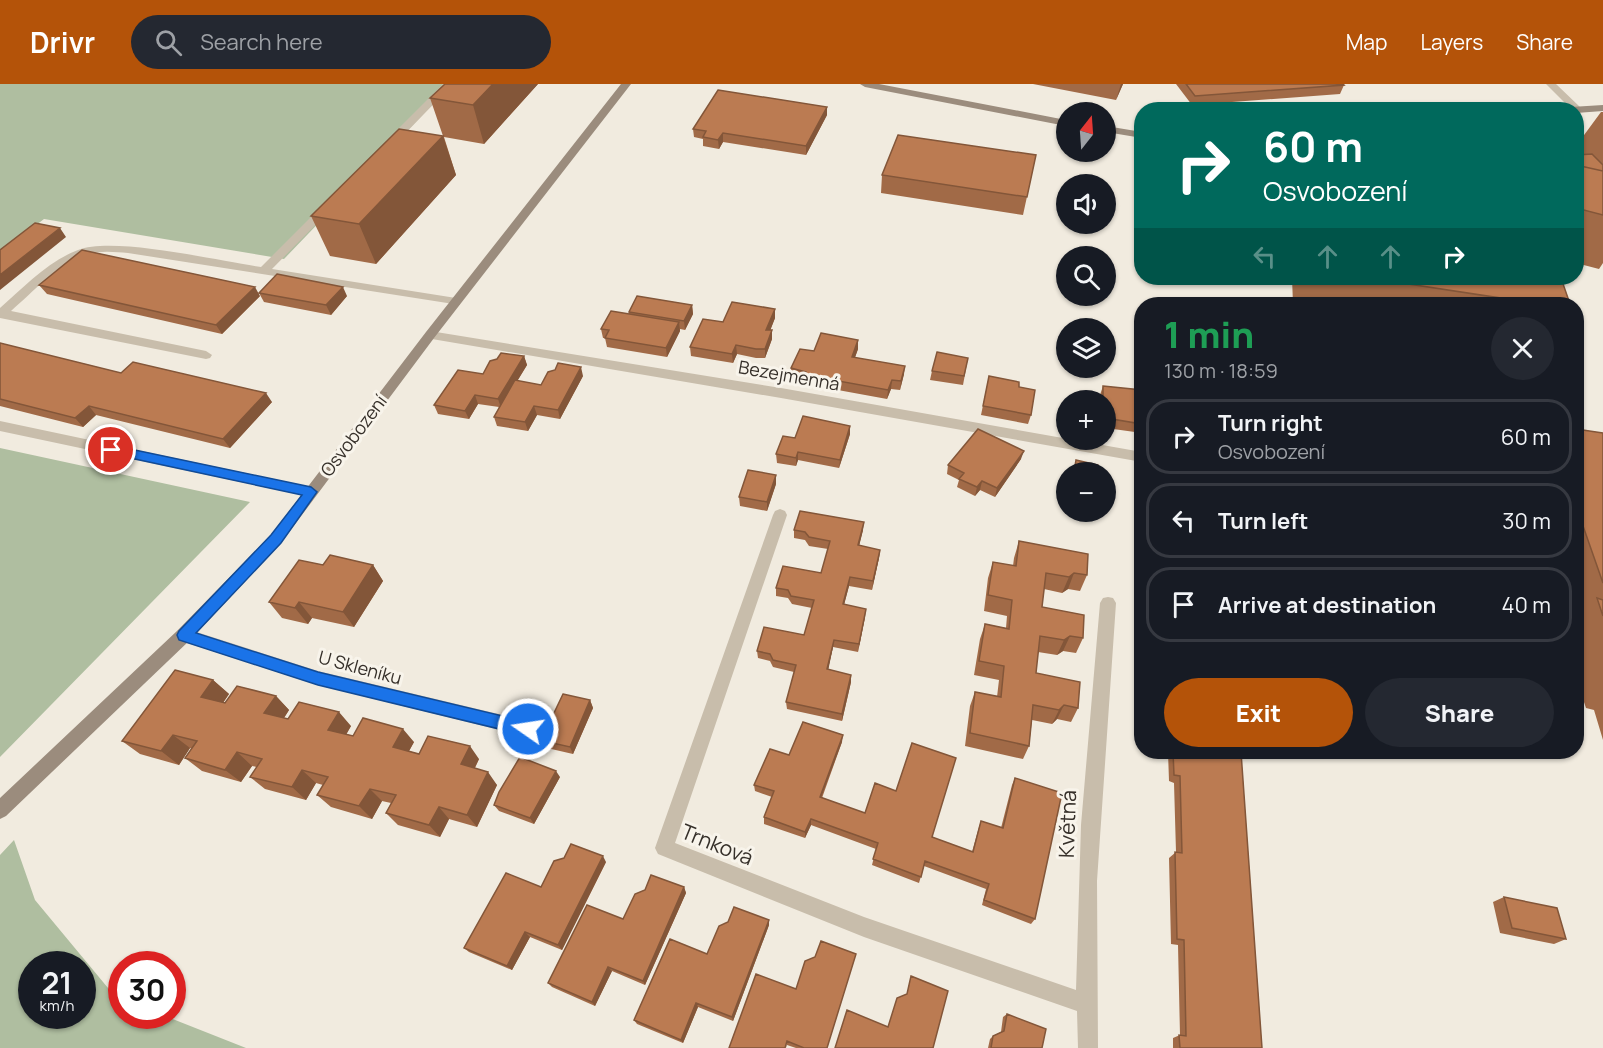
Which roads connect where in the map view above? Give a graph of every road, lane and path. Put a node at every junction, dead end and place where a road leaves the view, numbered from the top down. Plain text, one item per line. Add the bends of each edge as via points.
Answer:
1 (448, 84) edge
2 (626, 84) edge
3 (865, 84) edge
4 (1551, 84) edge
5 (1570, 102) edge
6 (1603, 108) edge
7 (1584, 109) edge
8 (1056, 121) edge
9 (1116, 131) edge
10 (1134, 134) edge
11 (381, 152) edge
12 (339, 195) edge
13 (264, 271) junction
14 (456, 302) junction
15 (1, 313) edge
16 (430, 335) junction
17 (206, 356) dead end
18 (0, 426) edge
19 (1134, 456) edge
20 (311, 492) junction
21 (780, 515) dead end
22 (1108, 603) dead end
23 (184, 635) junction
24 (528, 729) dead end
25 (0, 810) edge
26 (1086, 1004) junction
27 (1088, 1048) edge

1 - 11 street
2 - 14 street, Osvobození
3 - 8 street
4 - 5 street
6 - 7 street
9 - 10 street
12 - 13 street
13 - 14 street
13 - 15 street via 128,250 96,250 67,260
14 - 16 street, Osvobození
15 - 17 street
16 - 19 street, Bezejmenná
16 - 20 street, Osvobození
18 - 20 street
20 - 23 street, Osvobození via 276,539
21 - 26 street, Trnková via 664,848 864,927
22 - 26 street, Květná via 1090,808
23 - 24 street, U Skleníku via 318,678
23 - 25 street, Osvobození
26 - 27 street, Květná

